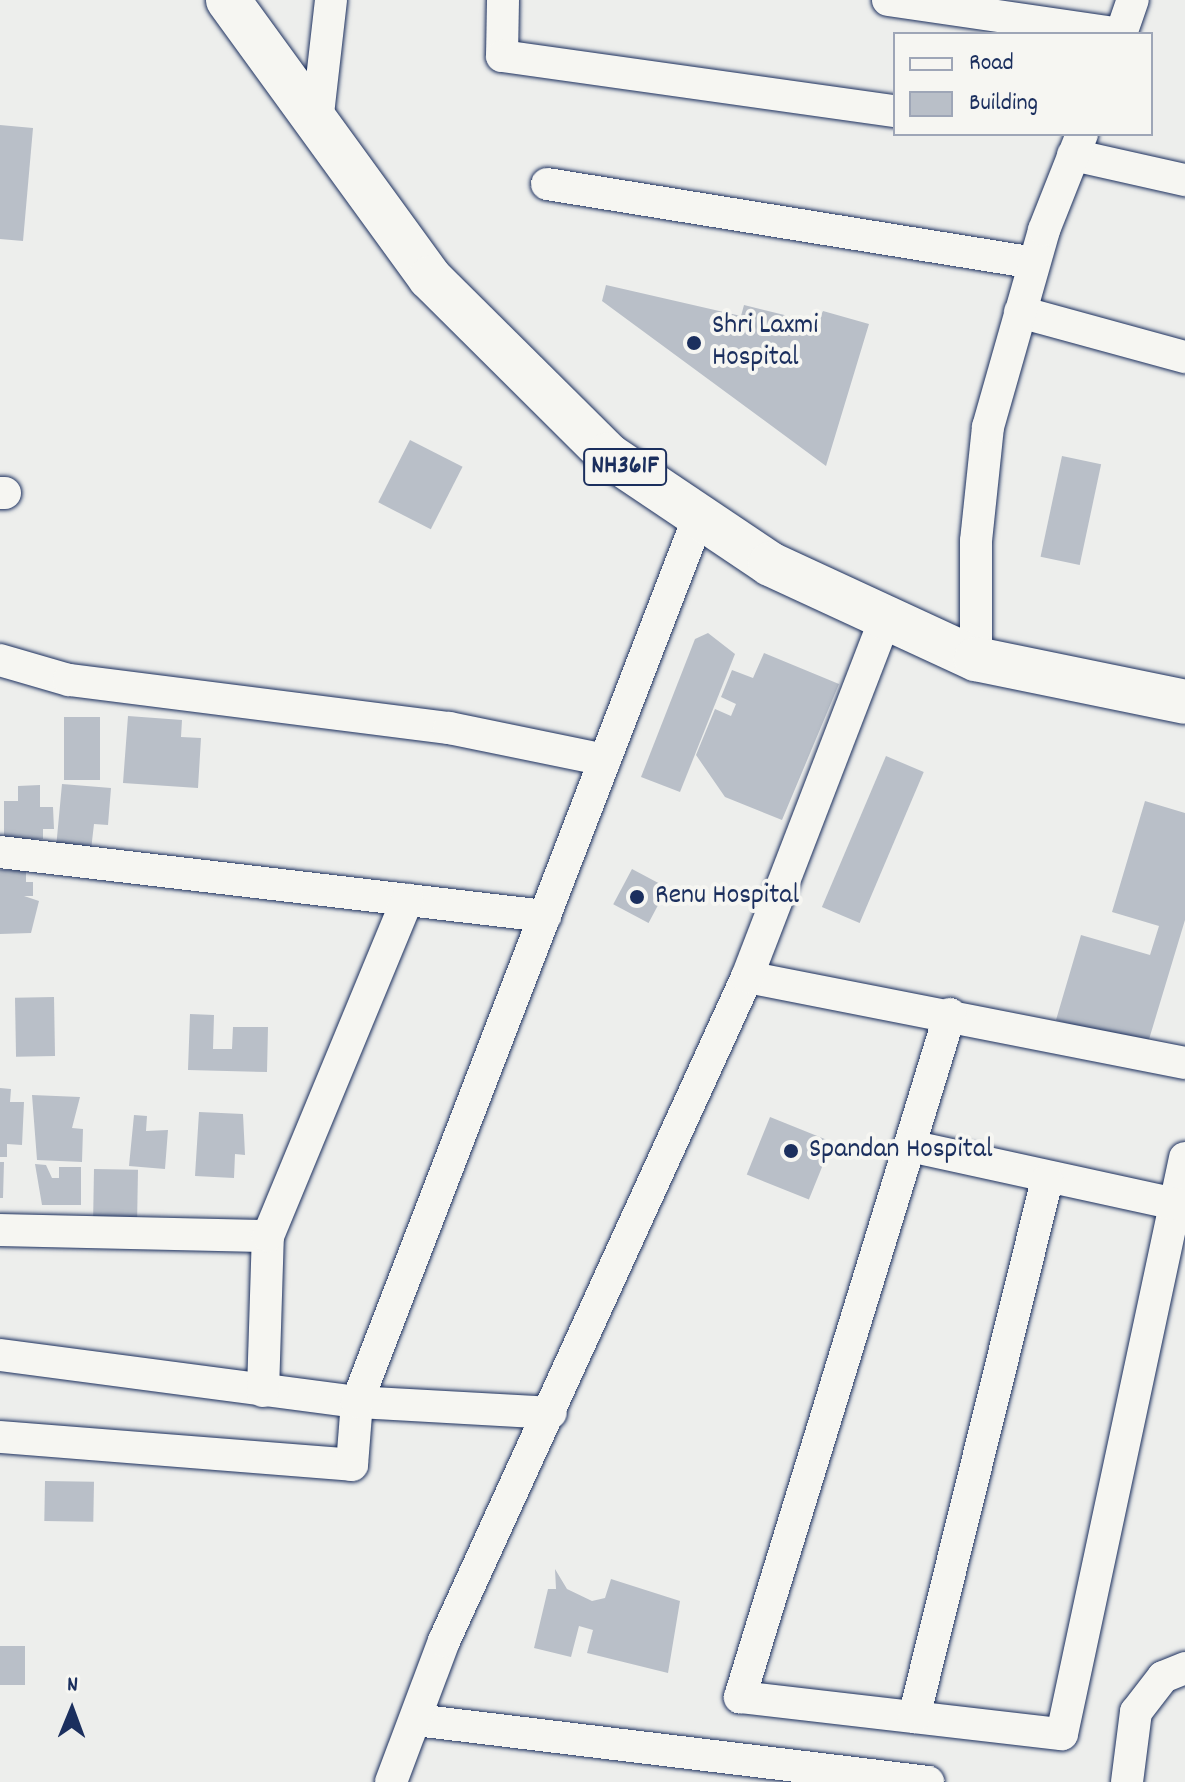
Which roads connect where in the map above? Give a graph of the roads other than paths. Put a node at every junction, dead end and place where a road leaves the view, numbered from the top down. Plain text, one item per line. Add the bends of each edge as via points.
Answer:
1 (228, 0) edge
2 (331, 0) edge
3 (503, 0) edge
4 (888, 0) edge
5 (1133, 0) edge
6 (1106, 32) edge
7 (1121, 32) edge
8 (893, 111) edge
9 (317, 123) junction
10 (1078, 145) edge
11 (1185, 180) edge
12 (547, 184) dead end
13 (1034, 263) junction
14 (1020, 312) junction
15 (1185, 357) edge
16 (699, 516) junction
17 (887, 615) junction
18 (976, 659) junction
19 (0, 660) edge
20 (1185, 702) edge
21 (605, 760) junction
22 (0, 852) edge
23 (407, 900) junction
24 (545, 916) junction
25 (747, 977) junction
26 (950, 1014) junction
27 (1185, 1063) edge
28 (910, 1146) junction
29 (1185, 1158) edge
30 (1047, 1180) junction
31 (1180, 1206) edge
32 (0, 1230) edge
33 (268, 1236) junction
34 (0, 1355) edge
35 (263, 1391) junction
36 (357, 1402) junction
37 (551, 1413) junction
38 (0, 1437) edge
39 (1185, 1668) edge
40 (914, 1717) junction
41 (416, 1720) junction
42 (776, 1774) edge
43 (391, 1782) edge
44 (928, 1782) edge
45 (1127, 1782) edge

1 - 9 highway, NH361F
2 - 9 street
3 - 8 street via 502,56
4 - 6 street
5 - 7 street
9 - 16 highway, NH361F via 430,278 608,455
10 - 11 street
10 - 13 street
12 - 13 street
13 - 14 street
14 - 15 street
14 - 18 street via 988,427 976,541
16 - 17 highway, NH361F via 770,564
16 - 21 street
17 - 18 highway, NH361F
17 - 25 street
18 - 20 highway, NH361F
19 - 21 street via 69,680 449,728
21 - 24 street
22 - 23 street
23 - 24 street
23 - 33 street
24 - 36 street
25 - 26 street
25 - 37 street
26 - 27 street
26 - 28 street
28 - 30 street
28 - 40 street via 740,1697
29 - 31 street
30 - 31 street
30 - 40 street
31 - 40 street via 1062,1734
32 - 33 street
33 - 35 street
34 - 35 street
35 - 36 street
36 - 37 street
36 - 38 street via 352,1465
37 - 41 street via 444,1641
39 - 45 street via 1163,1677 1136,1712
41 - 42 street
41 - 43 street
42 - 44 street

